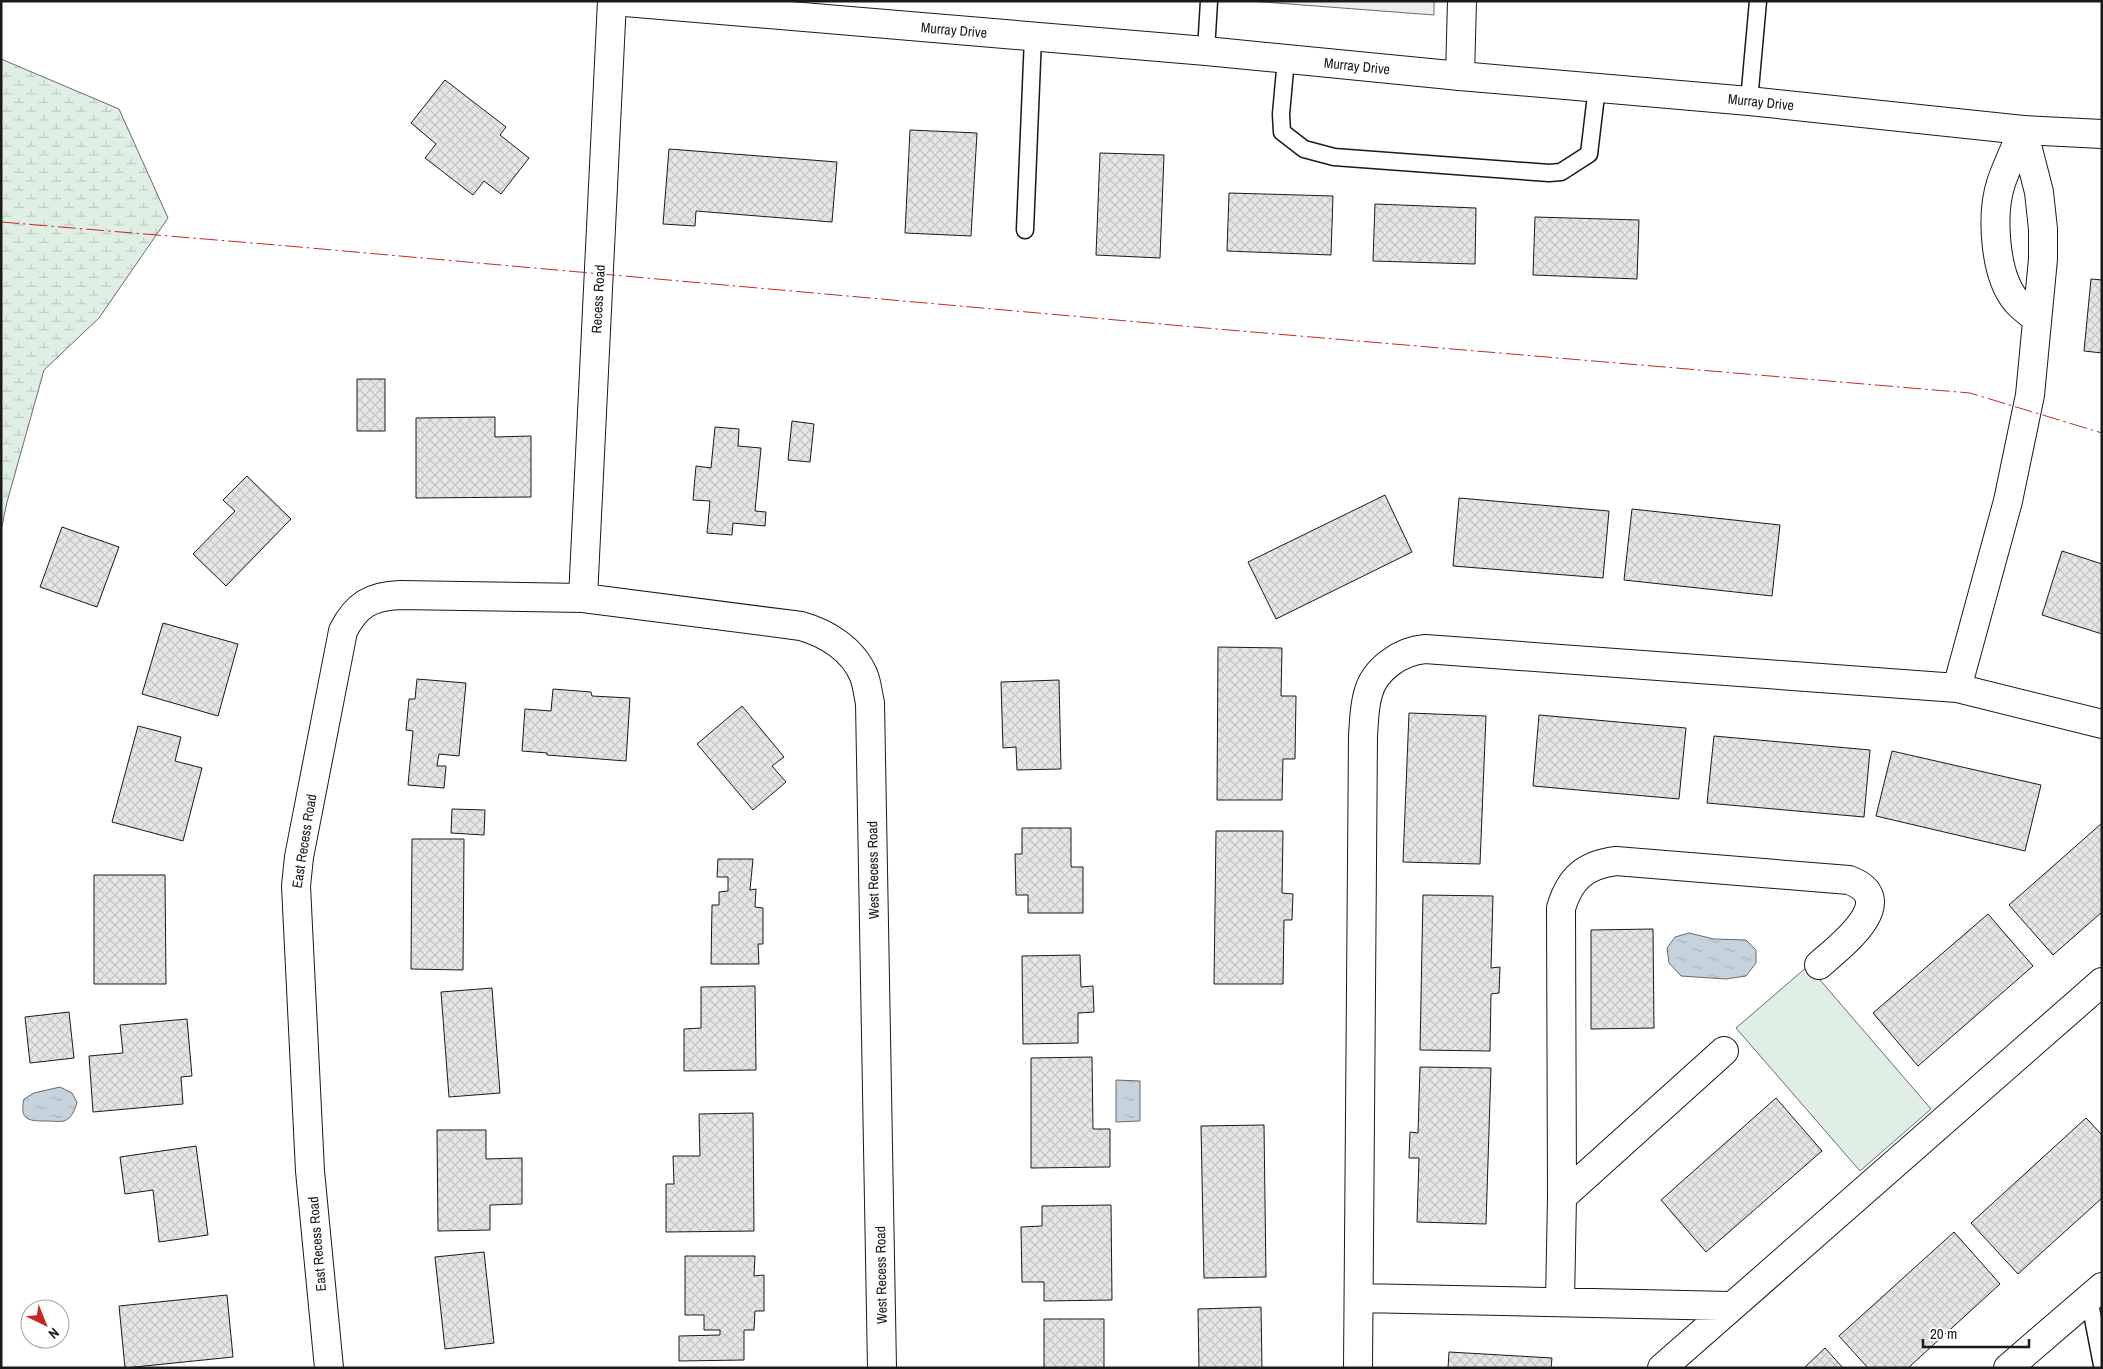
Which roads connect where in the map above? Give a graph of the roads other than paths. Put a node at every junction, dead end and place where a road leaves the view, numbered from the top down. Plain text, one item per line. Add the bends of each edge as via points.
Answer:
1 (612, 1) edge
2 (1209, 1) edge
3 (1462, 1) edge
4 (1758, 1) edge
5 (1033, 37) junction
6 (1206, 51) junction
7 (1286, 59) junction
8 (1460, 76) junction
9 (1597, 88) junction
10 (1749, 101) junction
11 (2023, 130) junction
12 (2102, 134) edge
13 (1025, 230) dead end
14 (2037, 319) junction
15 (583, 598) junction
16 (1957, 688) junction
17 (2102, 724) edge
18 (1819, 965) dead end
19 (2102, 982) edge
20 (1724, 1051) dead end
21 (1562, 1197) junction
22 (2095, 1292) edge
23 (1359, 1298) junction
24 (1560, 1302) junction
25 (1730, 1306) junction
26 (2102, 1365) edge
27 (329, 1368) edge
28 (882, 1368) edge
29 (1358, 1368) edge
30 (1662, 1368) edge
31 (2008, 1368) edge

1 - 5 street, Murray Drive
1 - 15 street, Recess Road
2 - 6 lane
3 - 8 street
4 - 10 lane
5 - 6 street, Murray Drive
5 - 13 lane
6 - 7 street, Murray Drive
7 - 8 street, Murray Drive
7 - 9 lane via 1282,132 1304,149 1334,157 1561,172 1589,154
8 - 9 street, Murray Drive
9 - 10 street, Murray Drive
10 - 11 street, Murray Drive
11 - 12 street, Murray Drive
11 - 14 street via 2039,192 2043,229
11 - 14 street via 1999,192 1997,242 2008,290
14 - 16 street via 2030,395 2020,449
15 - 27 street, East Recess Road via 386,595 362,606 350,617 343,631 299,857 296,900 310,1171
15 - 28 street, West Recess Road via 801,626 833,639 864,675 870,703
16 - 17 street
16 - 23 street via 1426,649 1409,652 1394,660 1376,676 1367,695 1363,736
18 - 21 street via 1865,922 1869,900 1867,893 1856,883 1632,861 1594,865 1580,874 1570,886 1561,908
19 - 25 street
20 - 21 street
21 - 24 street
22 - 26 lane
22 - 31 street
23 - 24 street
23 - 29 street
24 - 25 street
25 - 30 street

